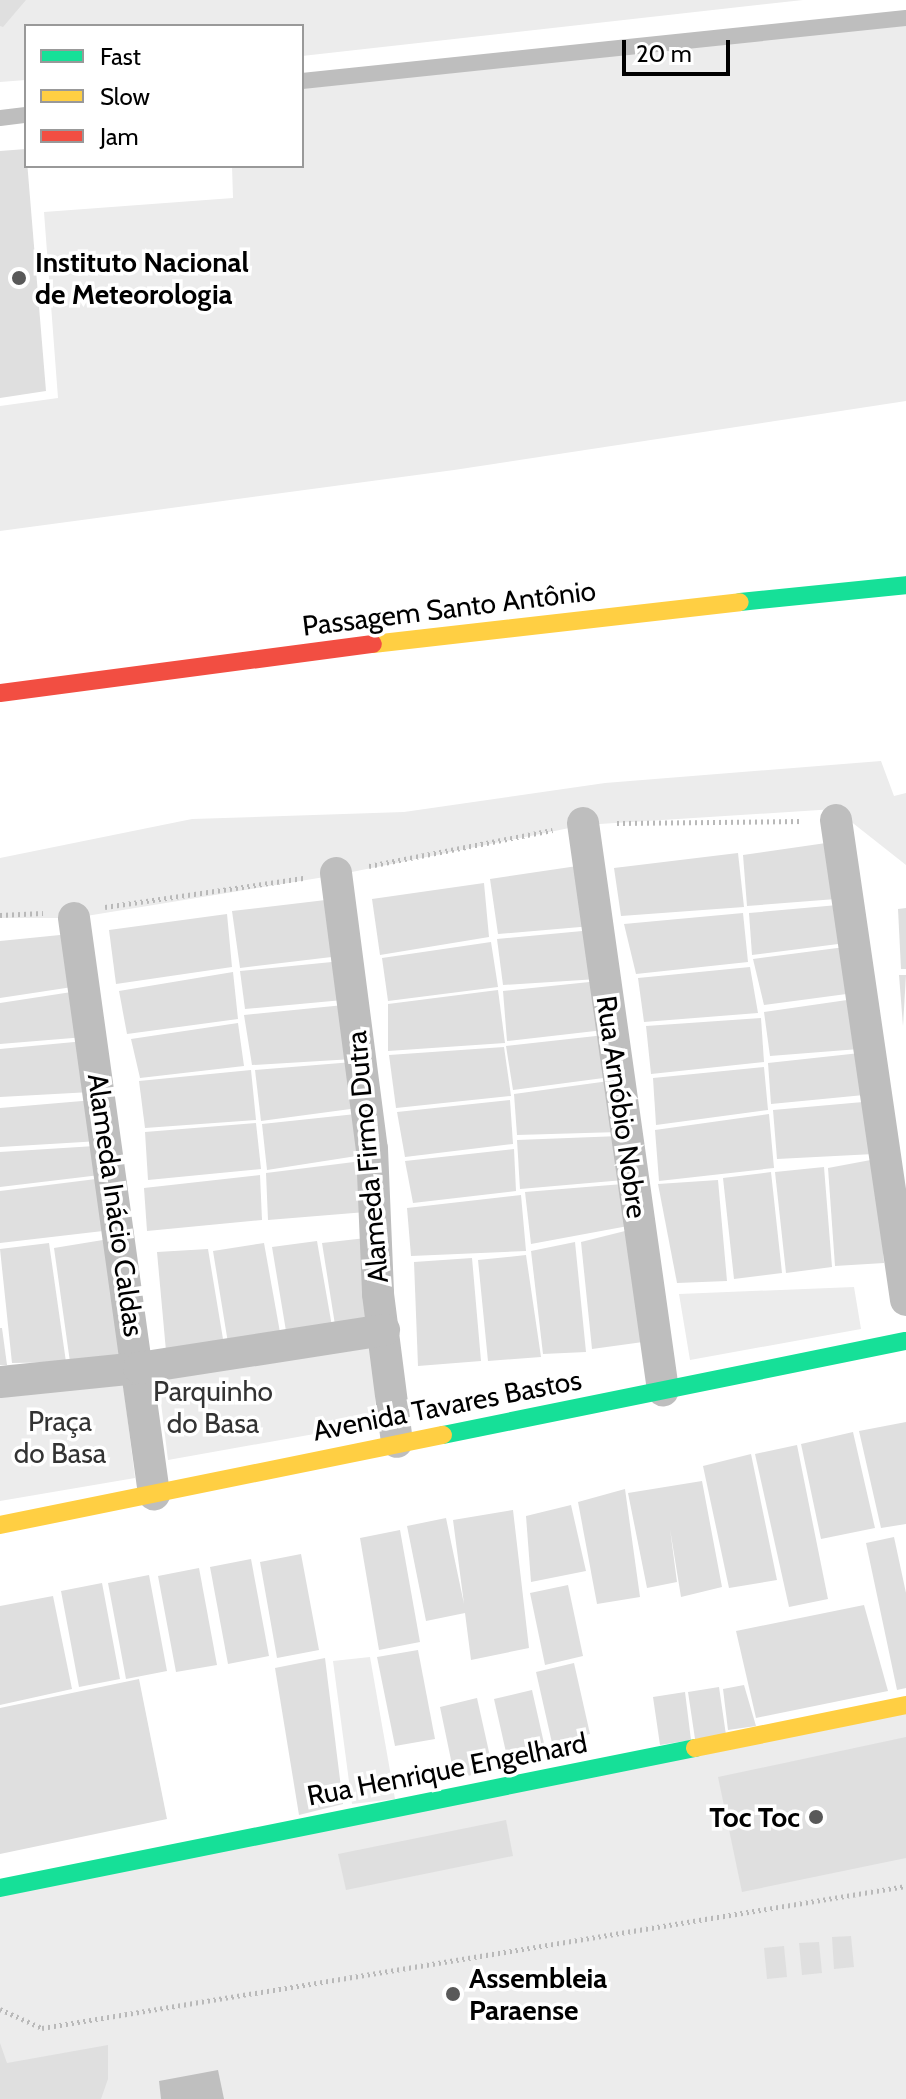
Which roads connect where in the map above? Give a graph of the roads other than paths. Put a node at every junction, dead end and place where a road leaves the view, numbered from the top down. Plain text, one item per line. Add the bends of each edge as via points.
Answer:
1 (906, 18) edge
2 (304, 81) edge
3 (24, 115) edge
4 (0, 118) edge
5 (906, 585) edge
6 (0, 693) edge
7 (836, 820) road end
8 (583, 823) road end
9 (336, 873) road end
10 (82, 913) road end
11 (906, 1300) edge
12 (384, 1330) junction
13 (906, 1341) edge
14 (139, 1368) junction
15 (0, 1382) edge
16 (663, 1390) junction
17 (397, 1442) junction
18 (154, 1494) junction
19 (0, 1525) edge
20 (906, 1705) edge
21 (0, 1888) edge

1 - 2 lane
3 - 4 lane
5 - 6 street, Passagem Santo Antônio via 522,625
7 - 11 street
8 - 16 street, Rua Arnóbio Nobre
9 - 12 street, Alameda Firmo Dutra via 372,1149
10 - 14 street, Alameda Inácio Caldas
12 - 14 street
12 - 17 street, Alameda Firmo Dutra
13 - 16 street, Avenida Tavares Bastos
14 - 15 street
14 - 18 street, Alameda Inácio Caldas
16 - 17 street, Avenida Tavares Bastos
17 - 18 street, Avenida Tavares Bastos
18 - 19 street, Avenida Tavares Bastos
20 - 21 street, Rua Henrique Engelhard

